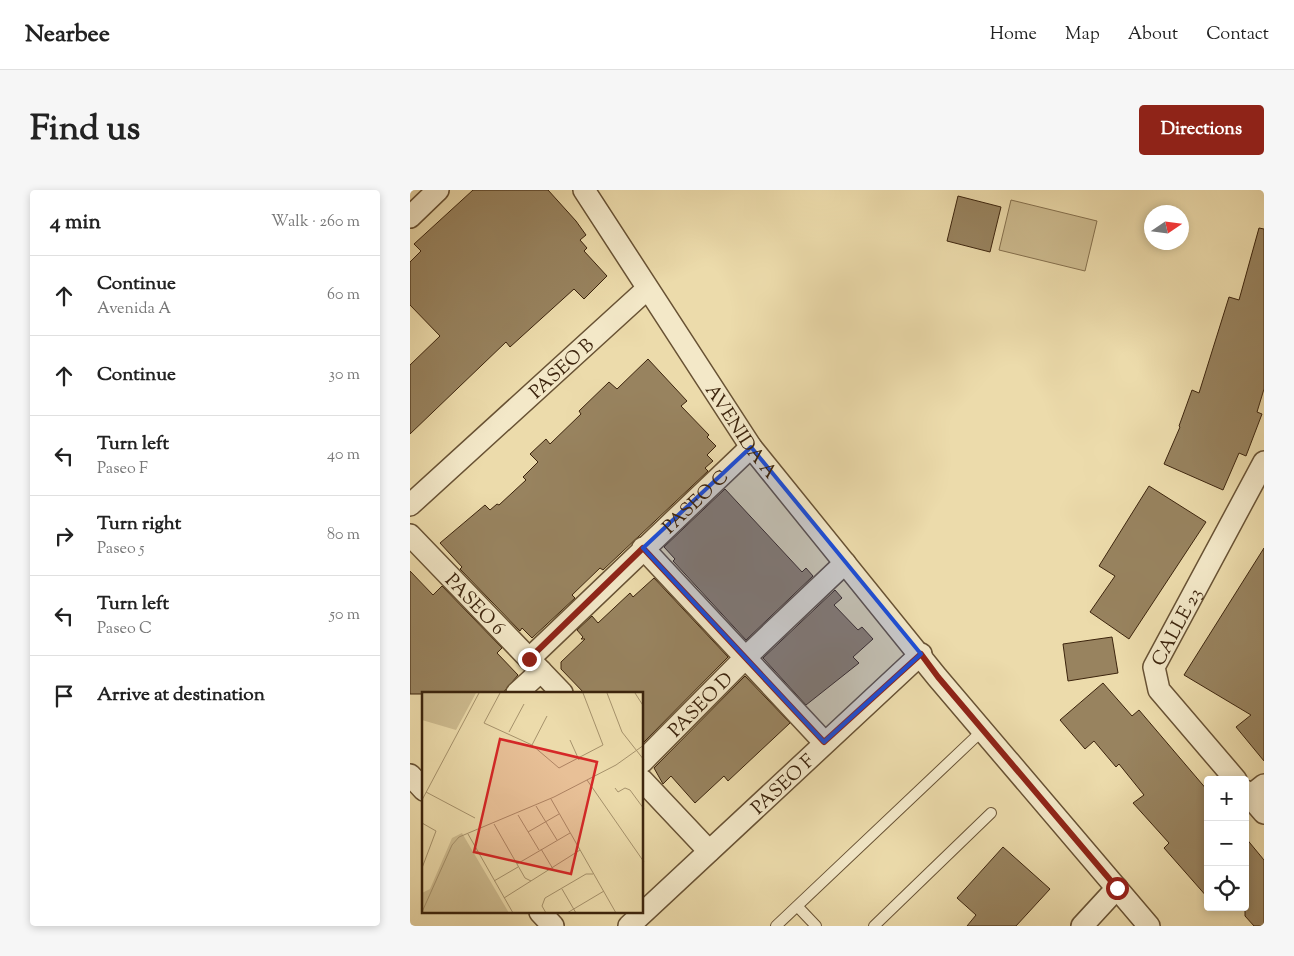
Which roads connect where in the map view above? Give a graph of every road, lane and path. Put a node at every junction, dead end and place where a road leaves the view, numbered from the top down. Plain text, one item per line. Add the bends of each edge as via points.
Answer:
1 (438, 190) edge
2 (584, 190) edge
3 (410, 217) edge
4 (647, 289) junction
5 (751, 447) junction
6 (1264, 462) edge
7 (410, 505) edge
8 (410, 535) edge
9 (643, 548) junction
10 (845, 563) junction
11 (921, 654) junction
12 (746, 657) junction
13 (535, 665) junction
14 (518, 692) edge
15 (560, 692) edge
16 (983, 730) junction
17 (824, 742) junction
18 (644, 760) edge
19 (1233, 776) edge
20 (644, 782) edge
21 (1253, 791) edge
22 (991, 813) dead end
23 (1264, 813) edge
24 (709, 851) junction
25 (1117, 888) junction
26 (797, 906) junction
27 (644, 912) edge
28 (542, 914) edge
29 (642, 914) edge
30 (553, 926) edge
31 (629, 926) edge
32 (776, 926) edge
33 (816, 926) edge
34 (874, 926) edge
35 (1082, 926) edge
36 (1149, 926) edge

1 - 3 street
2 - 4 street, AVENIDA A
4 - 5 street, AVENIDA A
4 - 7 street, PASEO B
5 - 9 street, PASEO C
5 - 10 street, AVENIDA A
6 - 19 street, CALLE 23 via 1154,667 1159,690
8 - 13 street, PASEO 6
9 - 12 street
9 - 13 street, PASEO C
10 - 11 street, AVENIDA A
10 - 12 street, PASEO D
11 - 16 street, AVENIDA A
11 - 17 street, PASEO F
12 - 17 street
12 - 18 street, PASEO D
13 - 14 street, PASEO C
13 - 15 street, PASEO 6
16 - 25 street
16 - 26 lane
17 - 24 street, PASEO F
20 - 24 street
21 - 23 street
22 - 34 lane
24 - 27 street, PASEO F
25 - 35 street
25 - 36 street
26 - 32 lane
26 - 33 lane
28 - 30 street
29 - 31 street, PASEO F

